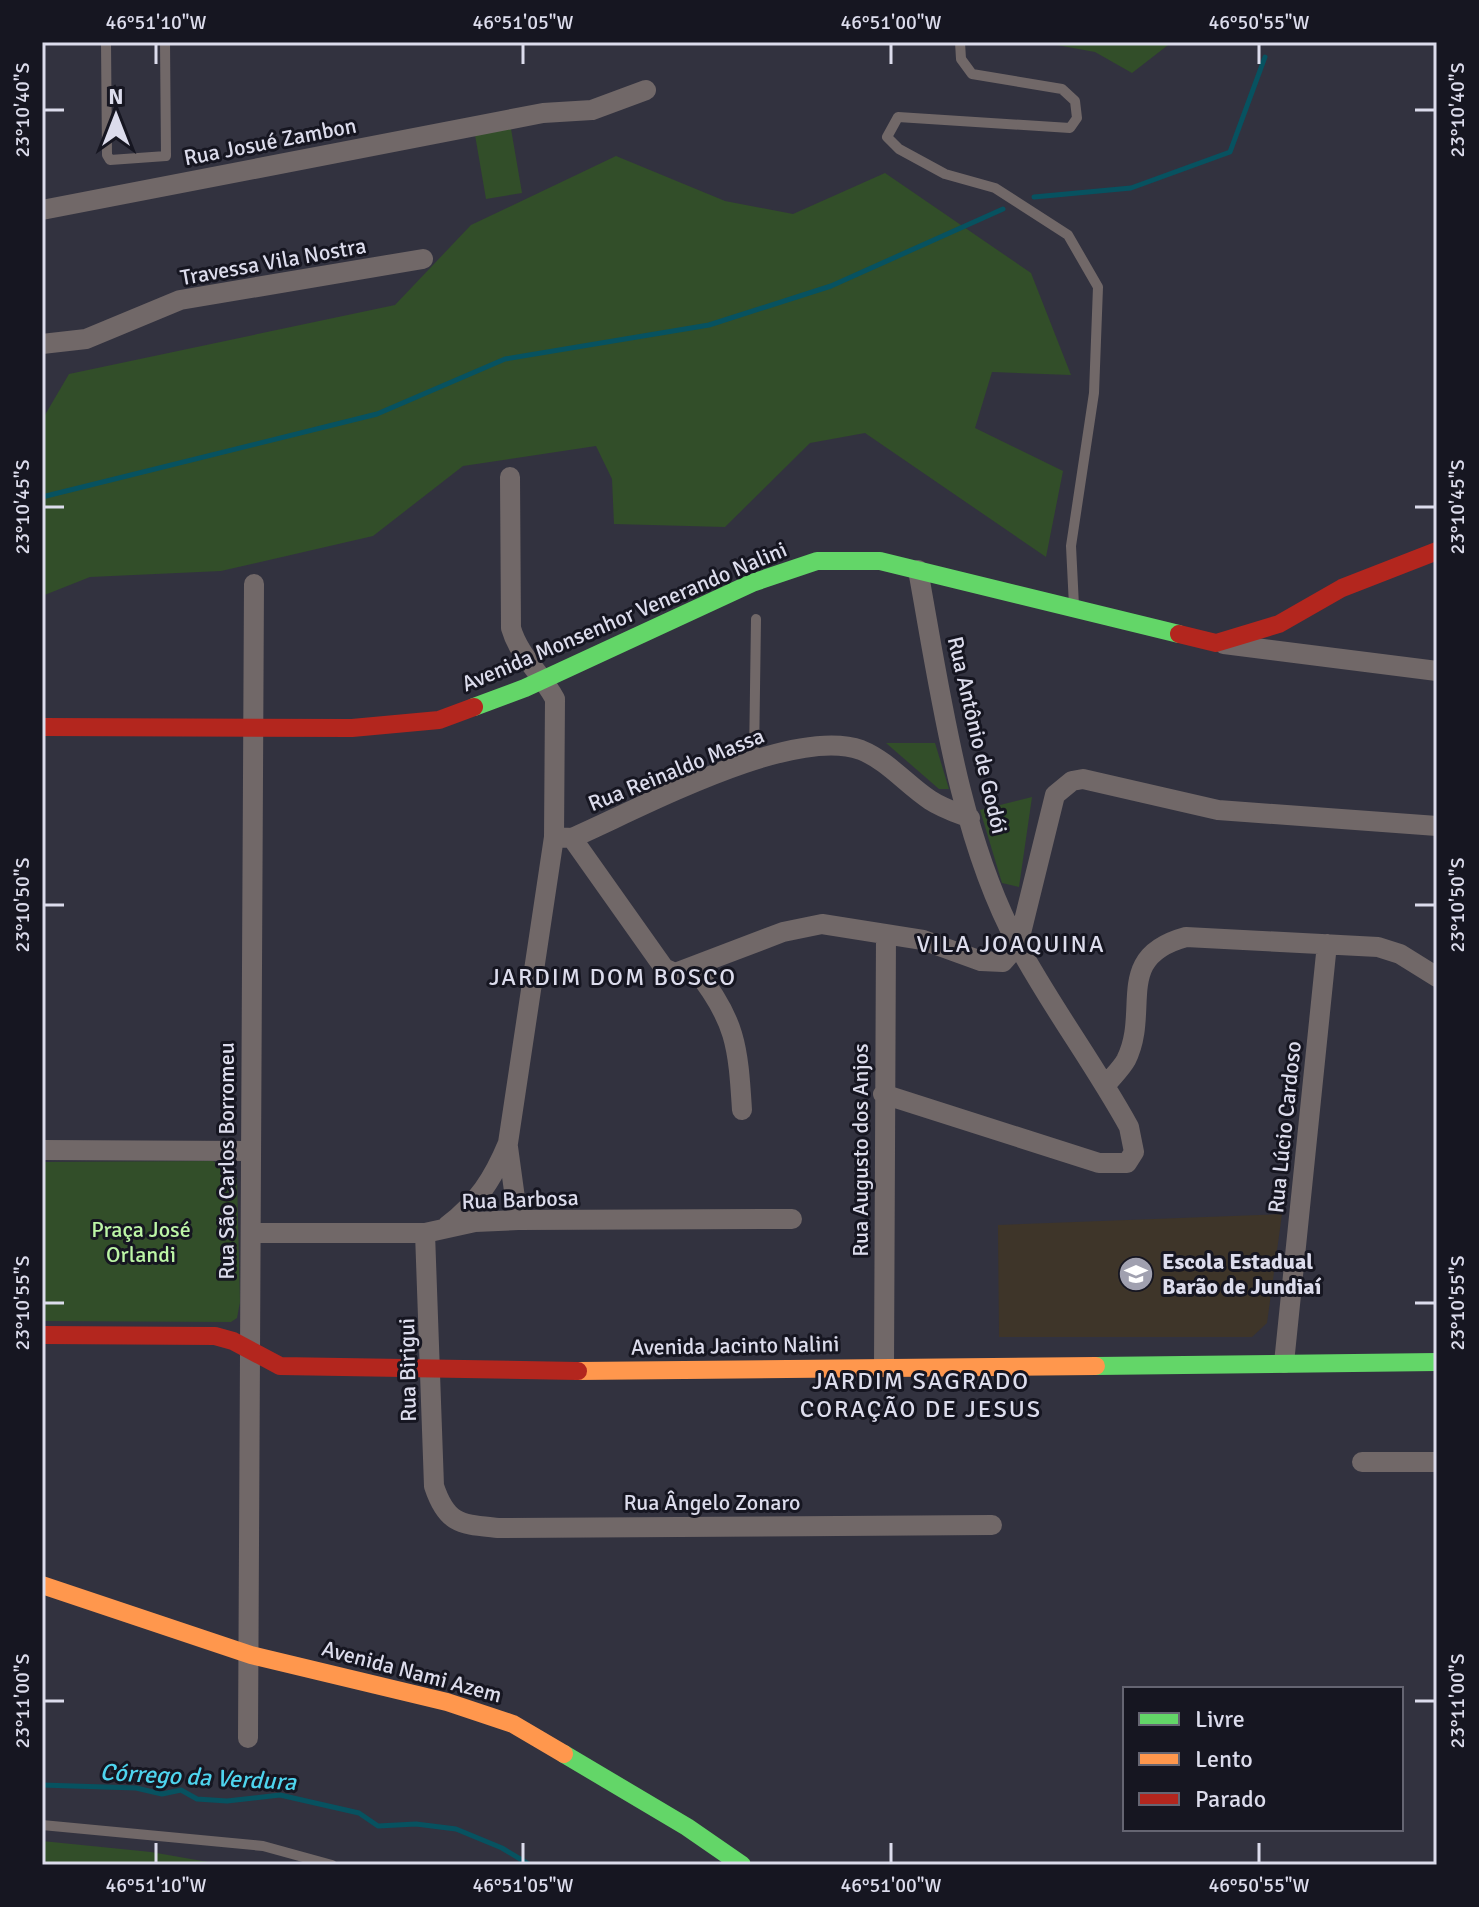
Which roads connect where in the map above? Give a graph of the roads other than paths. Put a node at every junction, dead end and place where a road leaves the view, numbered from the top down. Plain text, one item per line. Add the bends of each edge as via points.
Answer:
1 (106, 42) edge
2 (165, 42) edge
3 (960, 42) edge
4 (646, 90) dead end
5 (42, 210) edge
6 (423, 259) dead end
7 (42, 344) edge
8 (510, 477) dead end
9 (1437, 551) edge
10 (918, 570) junction
11 (254, 584) dead end
12 (1074, 608) junction
13 (756, 619) dead end
14 (1216, 643) junction
15 (1437, 671) edge
16 (544, 679) junction
17 (42, 727) edge
18 (254, 730) junction
19 (754, 759) junction
20 (970, 818) junction
21 (1437, 826) edge
22 (563, 838) junction
23 (886, 934) junction
24 (1327, 944) junction
25 (1018, 945) junction
26 (694, 968) junction
27 (1437, 977) edge
28 (1106, 1085) junction
29 (883, 1094) junction
30 (742, 1110) dead end
31 (508, 1143) junction
32 (42, 1150) edge
33 (249, 1151) junction
34 (792, 1219) dead end
35 (518, 1220) junction
36 (447, 1226) junction
37 (251, 1233) junction
38 (425, 1233) junction
39 (42, 1335) edge
40 (249, 1350) junction
41 (1437, 1362) edge
42 (1284, 1363) junction
43 (884, 1367) junction
44 (433, 1370) junction
45 (1362, 1462) dead end
46 (1437, 1462) edge
47 (440, 1504) joint
48 (992, 1525) dead end
49 (42, 1585) edge
50 (251, 1655) junction
51 (248, 1738) dead end
52 (42, 1825) edge
53 (332, 1865) edge
54 (742, 1865) edge

1 - 2 lane via 110,160 166,156
3 - 12 lane via 961,59 972,74 1062,89 1075,101 1077,118 1070,128 898,117 887,137 945,174 995,188 1068,235 1098,287 1094,393 1071,546
4 - 5 street, Rua Josué Zambon via 592,110 543,113
6 - 7 street, Travessa Vila Nostra via 180,300 86,339
8 - 16 street via 511,628 518,650
9 - 14 street via 1342,588 1279,624
10 - 12 street, Avenida Monsenhor Venerando Nalini
10 - 16 street, Avenida Monsenhor Venerando Nalini via 845,559 791,568
10 - 20 street, Rua Antônio de Godói
11 - 18 street, Rua São Carlos Borromeu
12 - 14 street, Avenida Monsenhor Venerando Nalini
13 - 19 lane
14 - 15 street
16 - 18 street, Avenida Monsenhor Venerando Nalini via 439,720
16 - 22 street via 555,699
17 - 18 street, Avenida Monsenhor Venerando Nalini
18 - 33 street, Rua São Carlos Borromeu
19 - 20 street, Rua Reinaldo Massa via 840,744 882,762 932,801
19 - 22 street, Rua Reinaldo Massa
20 - 25 street, Rua Antônio de Godói
21 - 25 street via 1218,810 1083,779 1072,781 1055,795
22 - 26 street via 669,973
22 - 31 street
23 - 25 street via 923,940 993,964 1003,962
23 - 26 street via 811,926
23 - 29 street, Rua Augusto dos Anjos
24 - 27 street via 1378,947
24 - 28 street via 1186,937 1166,943 1151,953 1137,980 1136,1019 1126,1060
24 - 42 street, Rua Lúcio Cardoso
25 - 28 street, Rua Antônio de Godói
26 - 30 street via 719,999 736,1041
28 - 29 street, Rua Antônio de Godói via 1134,1140 1130,1161 1121,1164 1099,1163
29 - 43 street, Rua Augusto dos Anjos
31 - 35 street
31 - 36 street via 487,1189
32 - 33 street
33 - 37 street, Rua São Carlos Borromeu
34 - 35 street, Rua Barbosa
35 - 36 street, Rua Barbosa
36 - 38 street, Rua Barbosa
37 - 38 street, Rua Barbosa
37 - 40 street, Rua São Carlos Borromeu
38 - 44 street, Rua Birigui
39 - 40 street, Avenida Jacinto Nalini via 215,1336
40 - 44 street, Avenida Jacinto Nalini via 280,1366
40 - 50 street, Rua São Carlos Borromeu
41 - 42 street, Avenida Jacinto Nalini
42 - 43 street, Avenida Jacinto Nalini
43 - 44 street, Avenida Jacinto Nalini
44 - 47 street, Rua Birigui via 432,1465
45 - 46 street
47 - 48 street, Rua Ângelo Zonaro via 456,1521 498,1528
49 - 50 street, Avenida Nami Azem
50 - 51 street, Rua São Carlos Borromeu
50 - 54 street, Avenida Nami Azem via 447,1702 513,1724
52 - 53 lane via 263,1846

